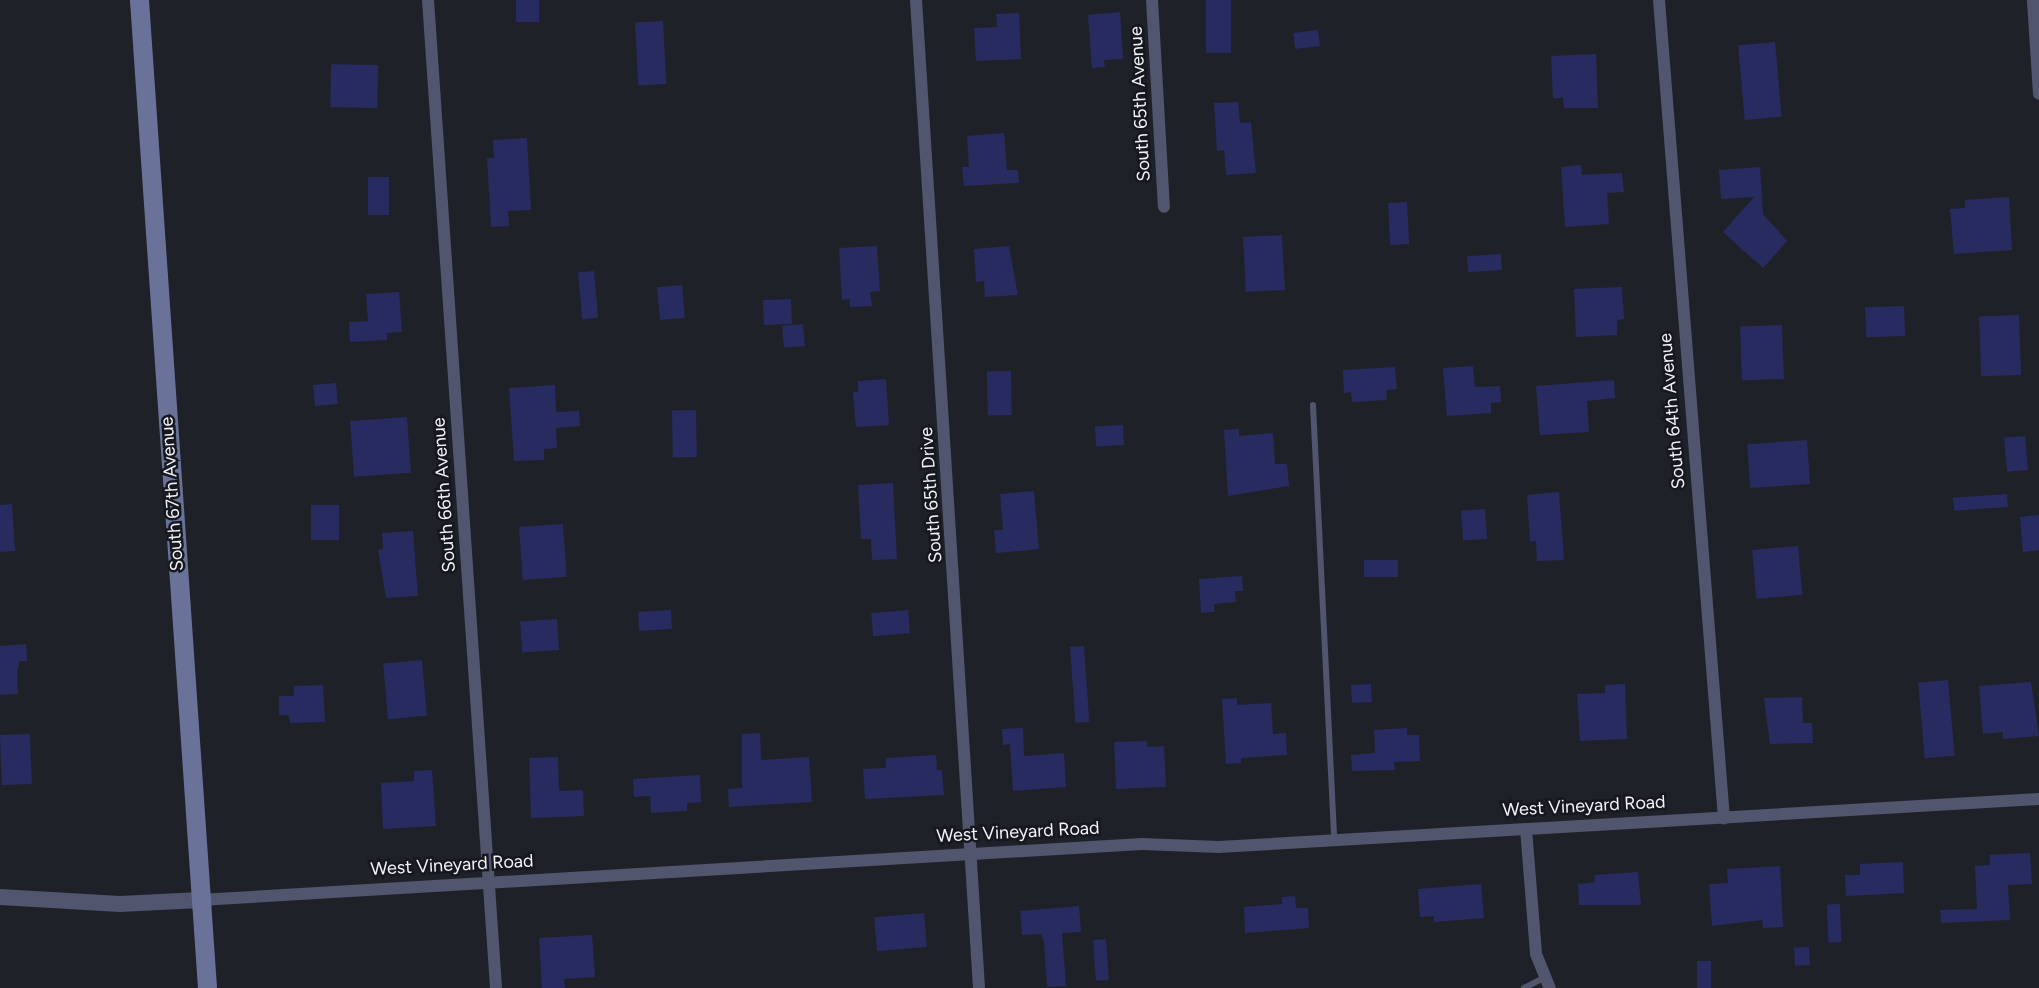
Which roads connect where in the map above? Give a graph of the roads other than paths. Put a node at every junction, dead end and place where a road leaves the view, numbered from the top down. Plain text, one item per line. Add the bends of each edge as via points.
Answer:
1 (139, 0) edge
2 (428, 0) edge
3 (916, 0) edge
4 (1152, 0) edge
5 (1659, 0) edge
6 (2033, 1) edge
7 (2039, 94) edge
8 (1164, 206) dead end
9 (1314, 405) dead end
10 (2039, 799) edge
11 (1724, 818) junction
12 (1526, 829) junction
13 (1334, 841) junction
14 (972, 853) junction
15 (487, 882) junction
16 (0, 897) edge
17 (200, 900) junction
18 (1547, 983) edge
19 (206, 988) edge
20 (496, 988) edge
21 (979, 988) edge
22 (1524, 988) edge

1 - 17 main road, South 67th Avenue
2 - 15 street, South 66th Avenue
3 - 14 street, South 65th Drive
4 - 8 street, South 65th Avenue
5 - 11 street, South 64th Avenue
6 - 7 street
9 - 13 lane
10 - 11 street, West Vineyard Road
11 - 12 street, West Vineyard Road
12 - 13 street, West Vineyard Road
12 - 18 street via 1536,954
13 - 14 street, West Vineyard Road
14 - 15 street, West Vineyard Road
14 - 21 street, South 65th Drive
15 - 17 street, West Vineyard Road
15 - 20 street, South 66th Avenue
16 - 17 street, West Vineyard Road via 120,904
17 - 19 main road, South 67th Avenue
18 - 22 lane

